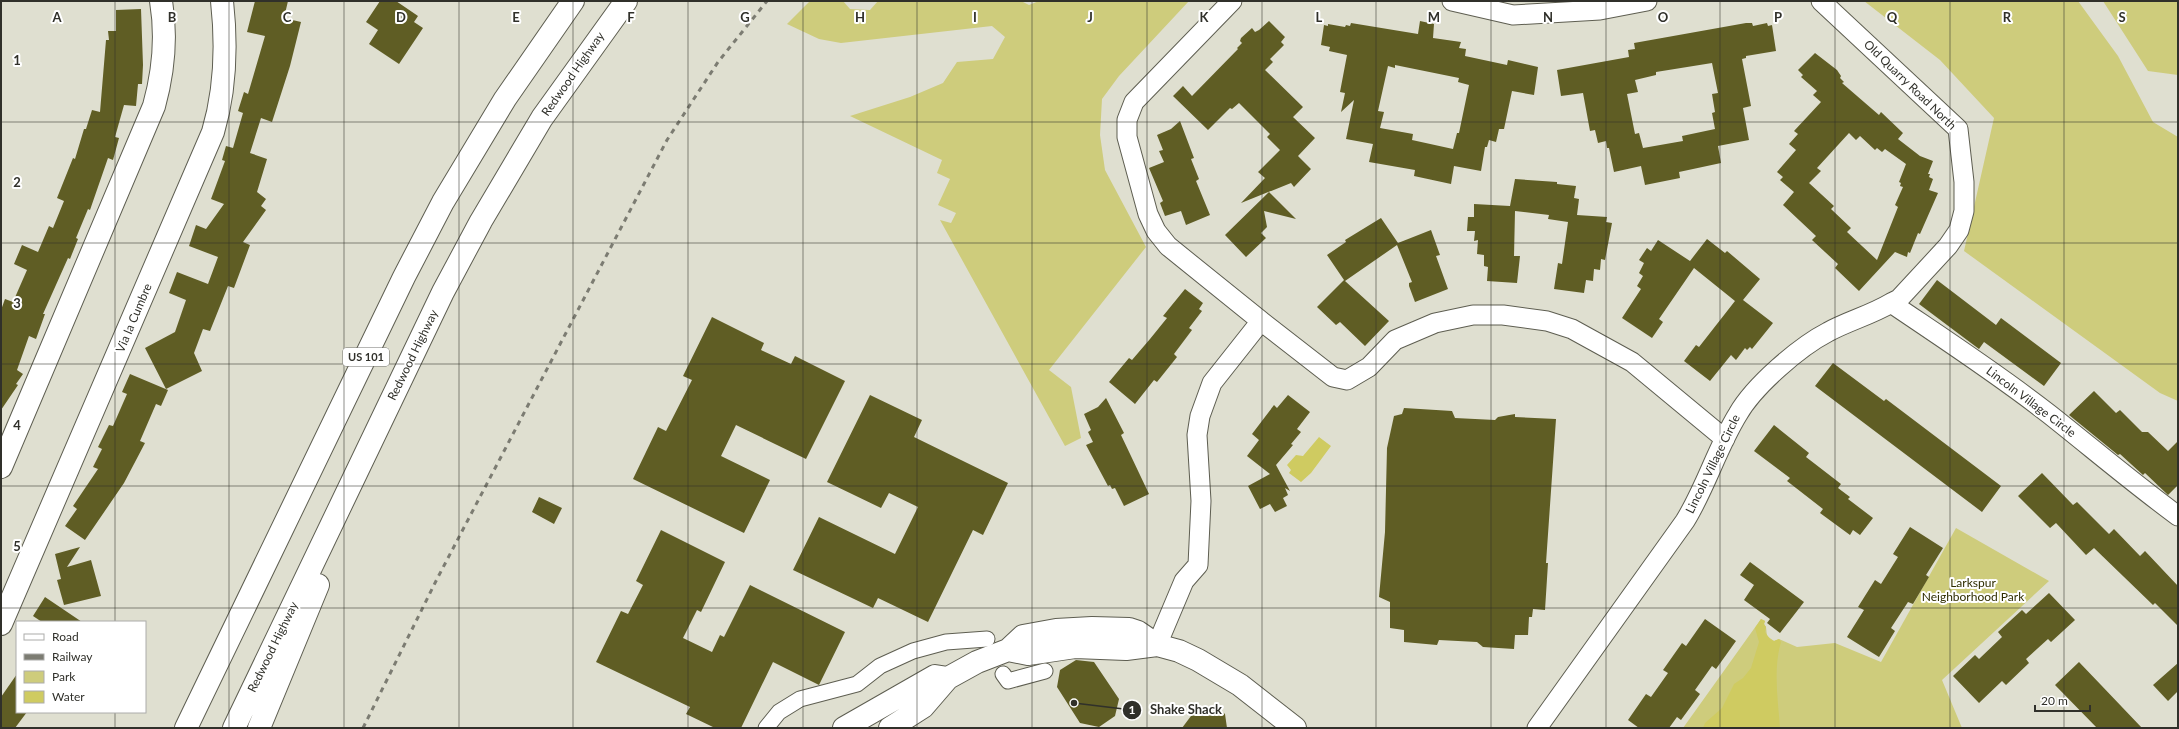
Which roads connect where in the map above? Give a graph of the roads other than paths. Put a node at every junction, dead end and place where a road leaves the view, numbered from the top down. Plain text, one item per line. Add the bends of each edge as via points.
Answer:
1 (161, 1) edge
2 (222, 1) edge
3 (573, 1) edge
4 (626, 1) edge
5 (1232, 1) edge
6 (1452, 1) edge
7 (1647, 1) edge
8 (1821, 1) edge
9 (1892, 303) junction
10 (1261, 321) junction
11 (409, 364) junction
12 (1725, 439) junction
13 (1, 467) edge
14 (2178, 516) edge
15 (1, 624) edge
16 (987, 640) dead end
17 (1157, 645) junction
18 (1045, 671) dead end
19 (1003, 674) dead end
20 (948, 678) junction
21 (186, 728) edge
22 (234, 728) edge
23 (259, 728) edge
24 (766, 728) edge
25 (844, 728) edge
26 (890, 728) edge
27 (1295, 728) edge
28 (1537, 728) edge

1 - 13 main road via 164,56 161,82 154,106
2 - 15 main road, Via la Cumbre via 226,42 225,67 220,106 210,139
3 - 21 main road, US 101 via 496,112 440,208
4 - 11 main road, Redwood Highway / US 101 via 564,85 521,152 466,249
5 - 10 street via 1134,102 1127,120 1127,137 1148,214 1156,231 1168,246
6 - 7 street via 1513,15 1600,10
8 - 9 street, Old Quarry Road North via 1958,130 1964,182 1964,211 1959,230 1948,246 1899,300
9 - 12 street, Lincoln Village Circle via 1828,332 1803,348 1750,397
9 - 14 street, Lincoln Village Circle via 2048,413 2132,483
10 - 12 street via 1333,377 1347,380 1370,367 1395,340 1435,323 1473,315 1503,315 1547,321 1572,329 1632,362
10 - 17 street via 1212,383 1200,416 1197,435 1201,501 1198,566 1184,581
11 - 22 main road, Redwood Highway / US 101
11 - 23 main road
12 - 28 street, Lincoln Village Circle via 1697,501 1682,526
16 - 24 street via 946,642 913,651 880,666 857,684 800,699 779,712
17 - 20 main road via 1126,649 1075,647 1028,654 1008,650 977,662
17 - 27 main road via 1179,651 1225,675
18 - 19 street via 1008,681
20 - 25 main road via 935,676
20 - 26 main road via 923,707

